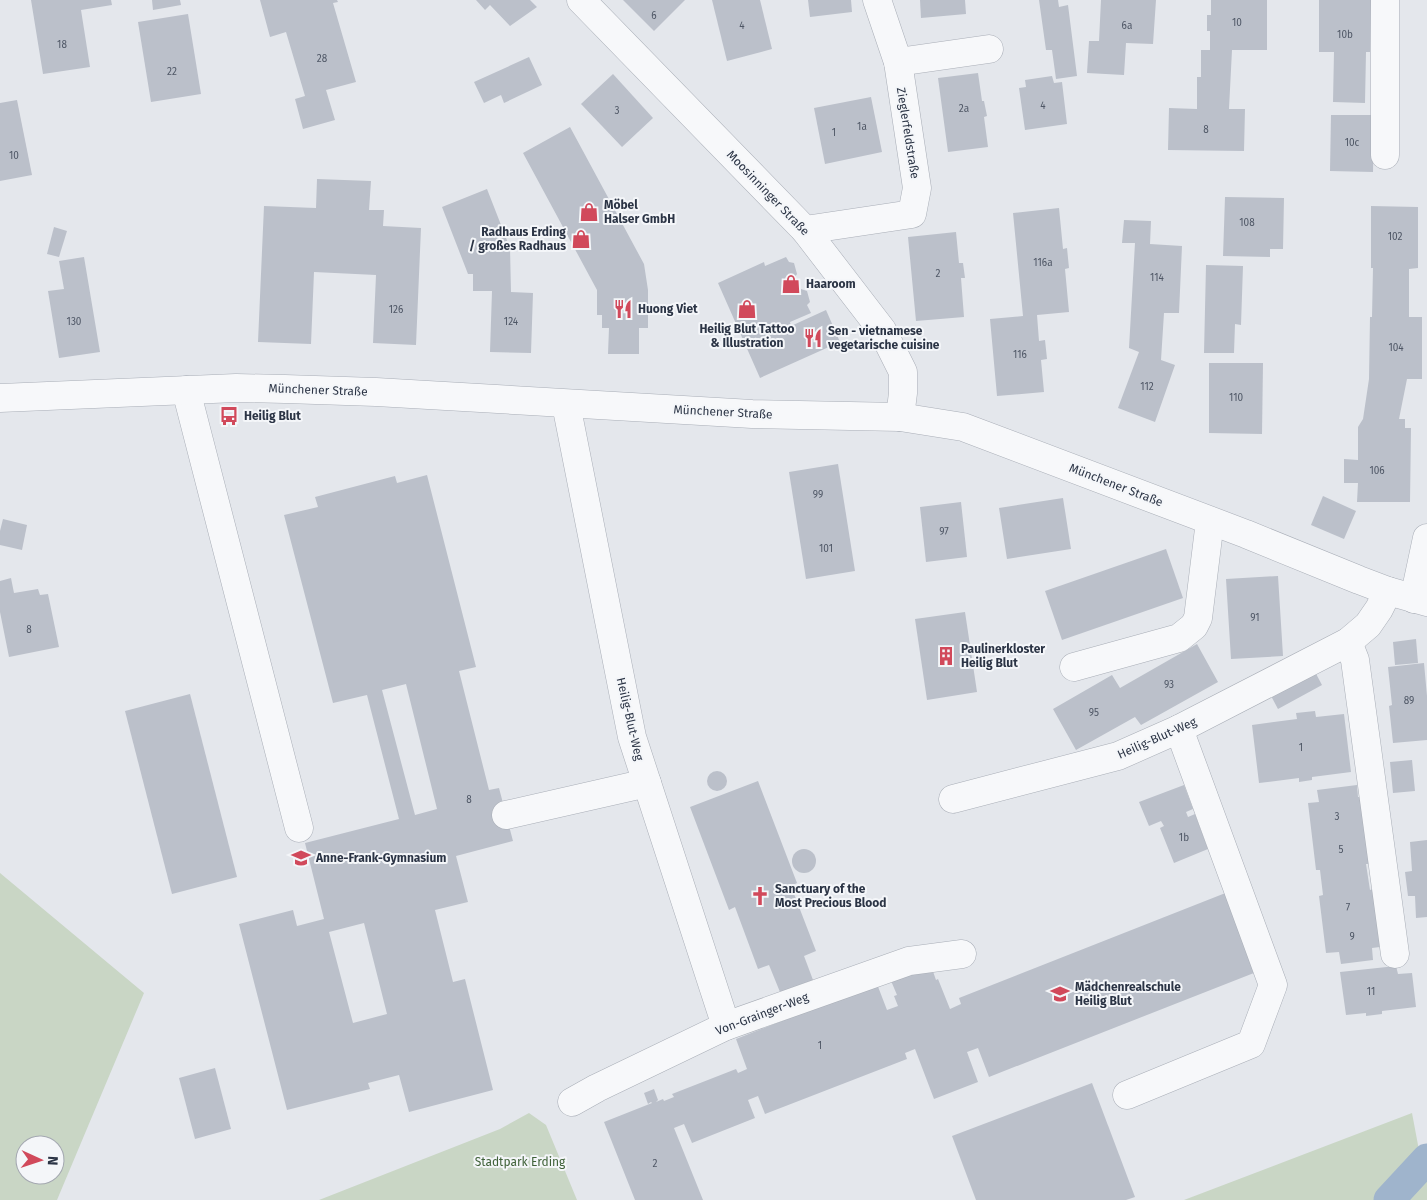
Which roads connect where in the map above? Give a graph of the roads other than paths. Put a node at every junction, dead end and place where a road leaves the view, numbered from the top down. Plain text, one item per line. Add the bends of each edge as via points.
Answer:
1 (581, 0) edge
2 (877, 0) edge
3 (1385, 0) edge
4 (989, 48) dead end
5 (898, 62) junction
6 (1385, 155) dead end
7 (805, 230) junction
8 (186, 390) junction
9 (0, 398) edge
10 (566, 404) junction
11 (900, 416) junction
12 (1210, 521) junction
13 (1427, 538) edge
14 (1388, 591) junction
15 (1420, 600) edge
16 (1348, 642) junction
17 (1074, 667) dead end
18 (1179, 729) junction
19 (647, 783) junction
20 (953, 799) dead end
21 (506, 814) dead end
22 (299, 828) dead end
23 (962, 954) dead end
24 (1395, 954) dead end
25 (726, 1026) junction
26 (1127, 1095) dead end
27 (572, 1102) dead end

1 - 7 street, Moosinninger Straße
2 - 5 street, Zieglerfeldstraße
3 - 6 street
4 - 5 street
5 - 7 street, Zieglerfeldstraße via 917,188 912,214
7 - 11 street, Moosinninger Straße via 882,330 903,372
8 - 9 street, Münchener Straße
8 - 10 street, Münchener Straße via 236,388 376,392
8 - 22 street
10 - 11 street, Münchener Straße via 752,414
10 - 19 street, Heilig-Blut-Weg via 632,737
11 - 12 street, Münchener Straße via 963,427
12 - 14 street, Münchener Straße
12 - 17 street via 1198,618 1194,626 1179,638
13 - 15 street, Münchener Straße
14 - 15 street, Münchener Straße
14 - 16 street, Heilig-Blut-Weg via 1368,625
16 - 18 street, Heilig-Blut-Weg
16 - 24 street via 1355,660
18 - 20 street, Heilig-Blut-Weg via 1118,756
18 - 26 street via 1273,985 1251,1044
19 - 21 street
19 - 25 street, Heilig-Blut-Weg
23 - 25 street, Von-Grainger-Weg via 909,961
25 - 27 street, Von-Grainger-Weg

